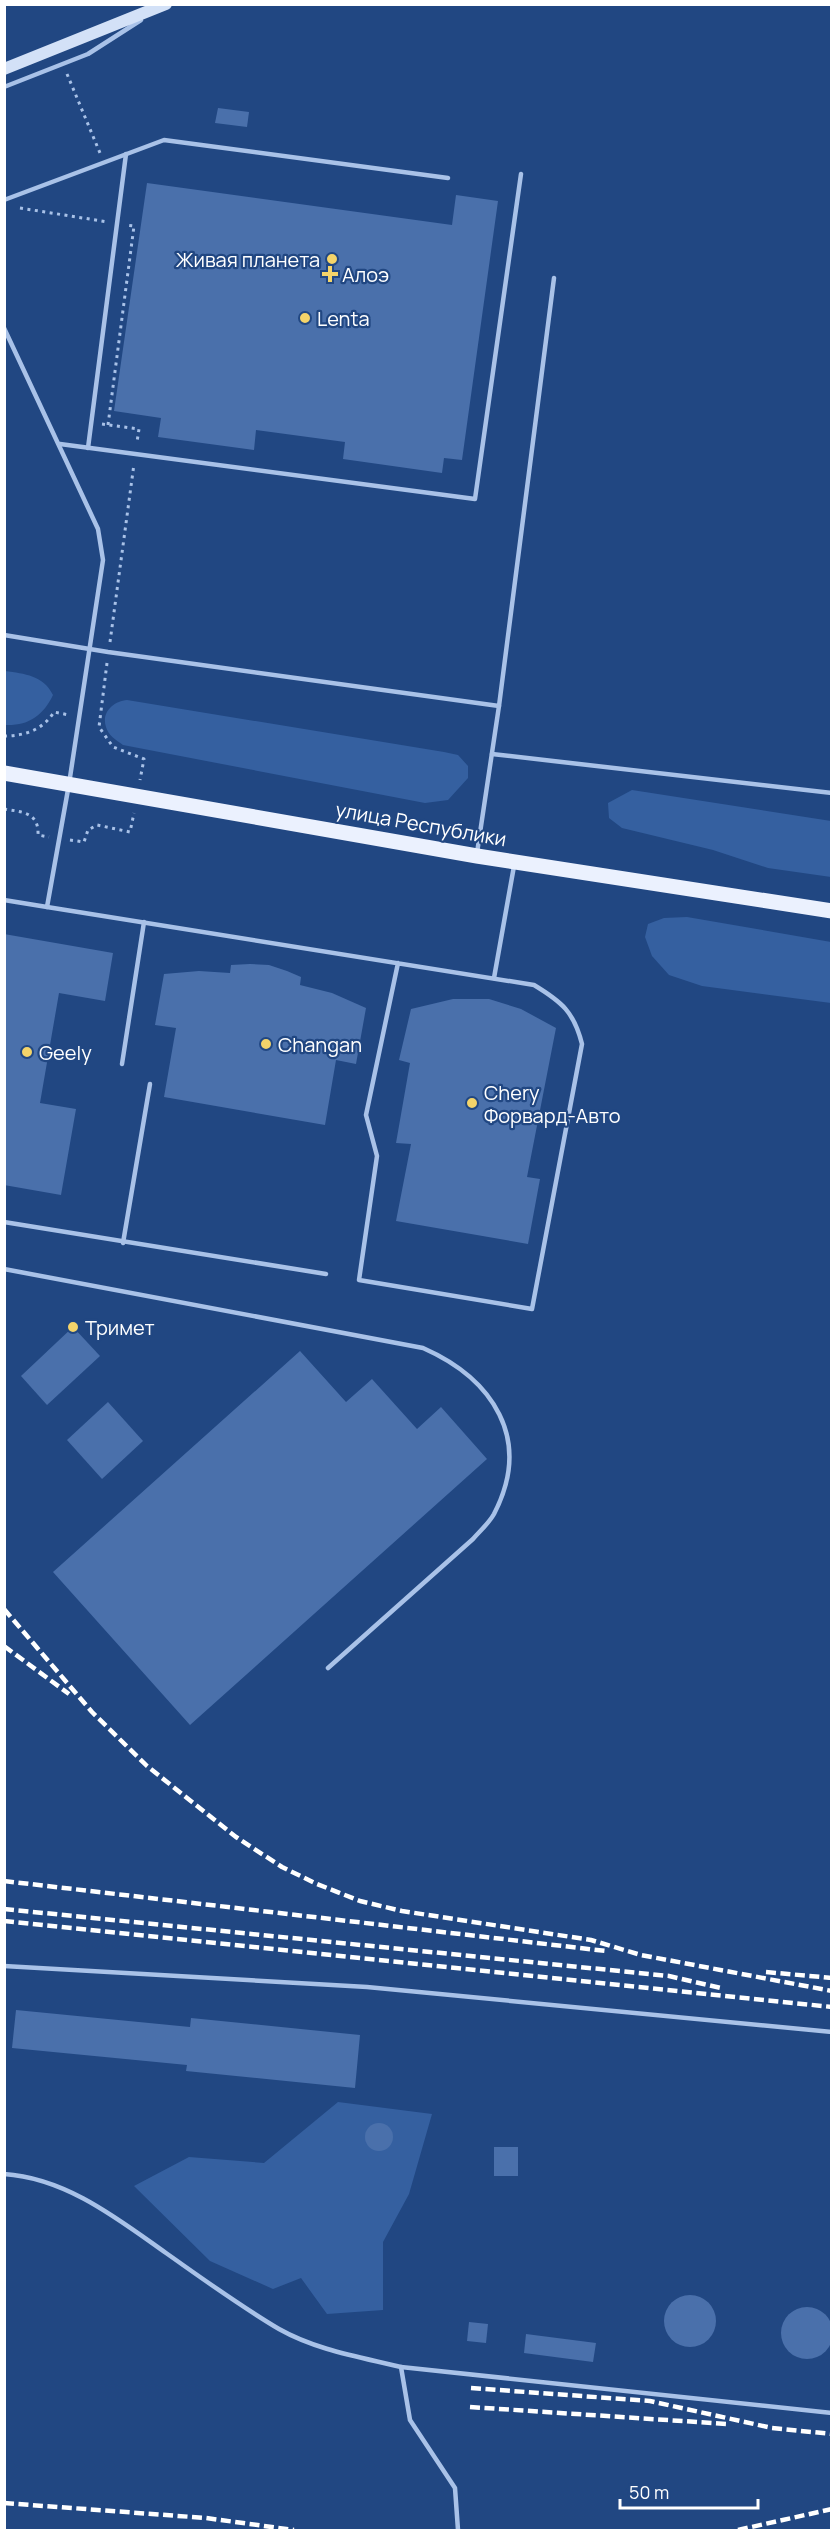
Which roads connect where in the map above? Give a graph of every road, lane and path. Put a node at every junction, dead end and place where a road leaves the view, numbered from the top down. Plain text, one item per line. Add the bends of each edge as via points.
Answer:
1 (164, 5) edge
2 (4, 69) edge
3 (67, 74) dead end
4 (4, 87) edge
5 (126, 154) junction
6 (104, 162) junction
7 (521, 174) dead end
8 (448, 178) dead end
9 (4, 200) edge
10 (109, 212) dead end
11 (108, 222) dead end
12 (554, 278) dead end
13 (4, 328) edge
14 (91, 423) junction
15 (60, 444) junction
16 (88, 448) junction
17 (135, 454) junction
18 (4, 635) edge
19 (91, 649) junction
20 (108, 652) junction
21 (499, 706) junction
22 (54, 712) dead end
23 (4, 736) edge
24 (492, 754) junction
25 (144, 759) dead end
26 (4, 773) edge
27 (69, 784) junction
28 (831, 793) edge
29 (4, 809) edge
30 (130, 832) dead end
31 (38, 835) dead end
32 (84, 842) dead end
33 (477, 856) junction
34 (514, 862) junction
35 (4, 900) edge
36 (47, 907) junction
37 (831, 911) edge
38 (144, 922) junction
39 (398, 963) junction
40 (494, 978) junction
41 (122, 1064) dead end
42 (150, 1084) dead end
43 (4, 1222) edge
44 (123, 1243) junction
45 (4, 1269) edge
46 (326, 1274) dead end
47 (328, 1668) dead end
48 (4, 1966) edge
49 (831, 2032) edge
50 (4, 2174) edge
51 (401, 2367) junction
52 (831, 2413) edge
53 (458, 2530) edge

1 - 2 main road
1 - 4 lane via 88,54
3 - 6 path
5 - 6 lane
5 - 8 lane via 164,140
5 - 14 lane
6 - 9 lane
7 - 17 lane via 475,499
10 - 11 path
12 - 21 lane
13 - 15 lane
14 - 16 lane
14 - 17 path via 139,429
15 - 16 lane
15 - 19 lane via 102,544
16 - 17 lane
17 - 20 path
18 - 19 lane
19 - 20 lane
19 - 27 lane
20 - 21 lane
20 - 25 path via 99,727 113,747
21 - 24 lane
22 - 23 path via 35,730
24 - 28 lane
24 - 33 lane
26 - 27 main road, улица Республики
27 - 33 main road, улица Республики
27 - 36 lane
29 - 31 path via 28,813 37,821
30 - 32 path via 97,825 88,830
33 - 34 main road, улица Республики
34 - 37 main road, улица Республики
34 - 40 lane
35 - 36 lane
36 - 38 lane
38 - 39 lane
38 - 41 lane
39 - 40 lane
39 - 40 lane via 366,1115 377,1156 359,1280 532,1309 582,1044 569,1011 553,996 534,985
42 - 44 lane
43 - 44 lane
44 - 46 lane
45 - 47 lane via 423,1348 466,1371 484,1389 497,1408 509,1449 509,1468 493,1516 473,1539
48 - 49 lane via 367,1988
50 - 51 lane via 68,2191 110,2213 234,2301 282,2330 314,2344
51 - 52 lane
51 - 53 lane via 410,2420 455,2488

